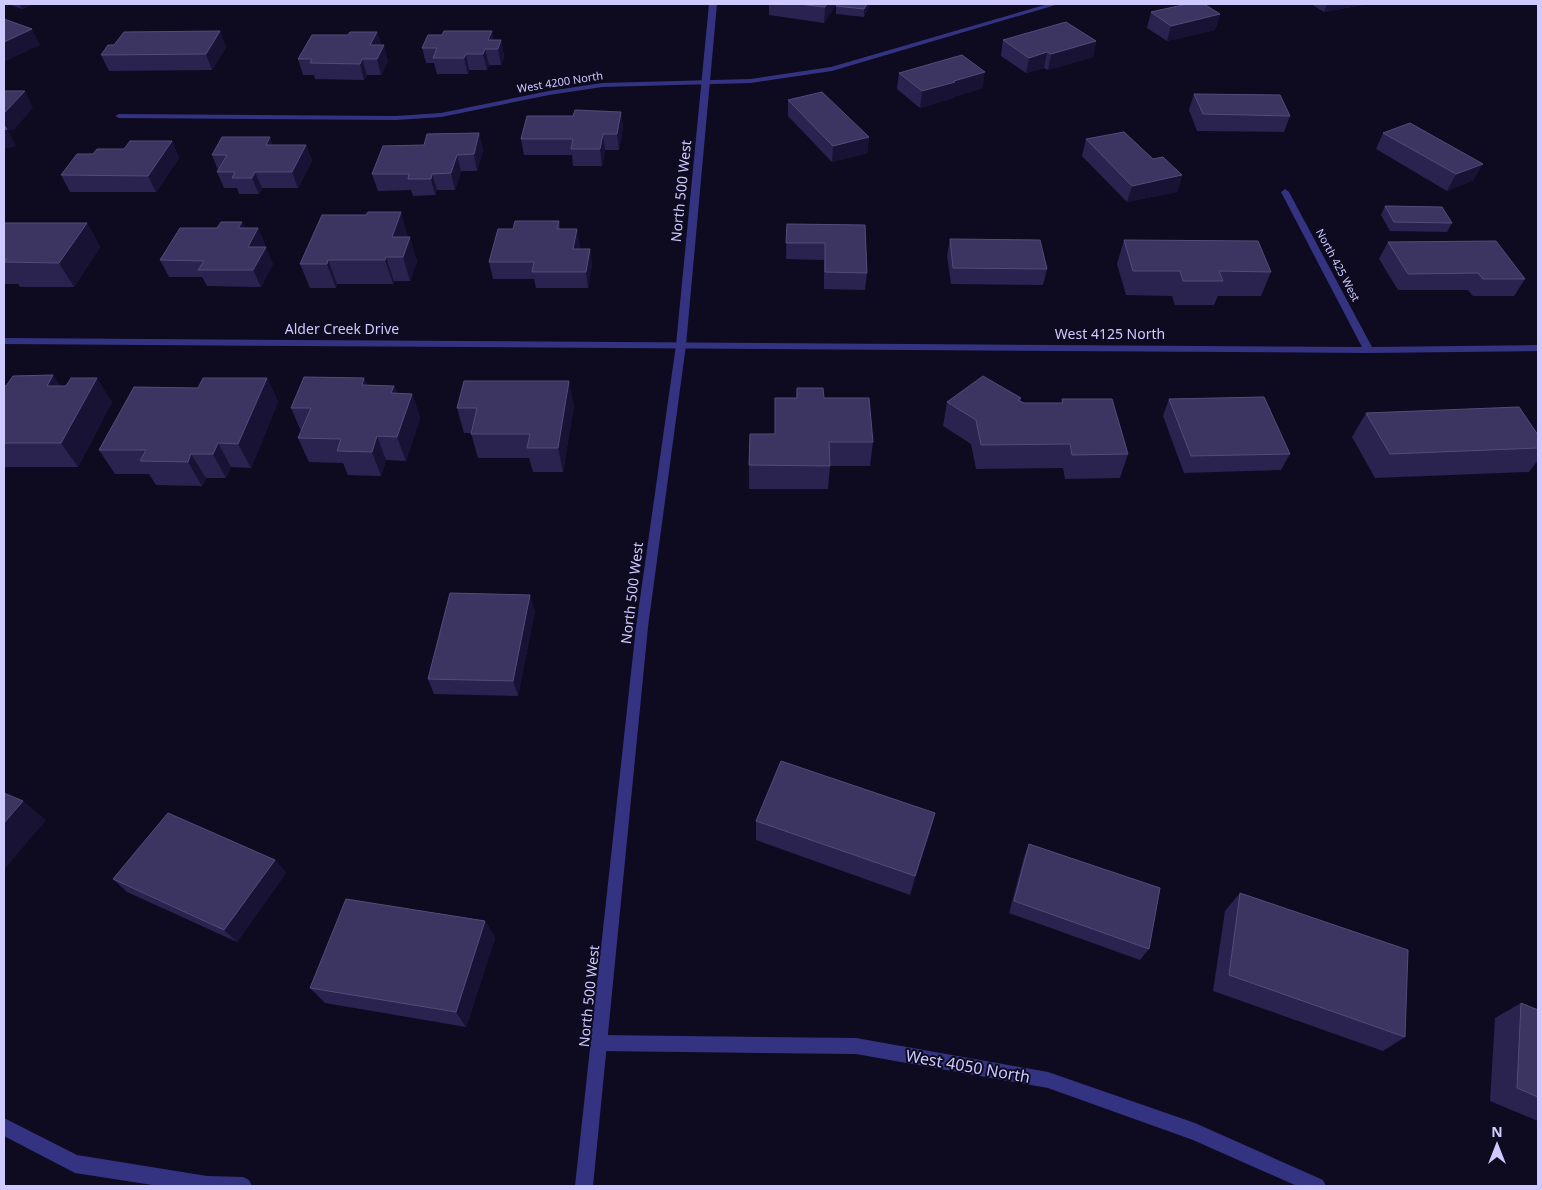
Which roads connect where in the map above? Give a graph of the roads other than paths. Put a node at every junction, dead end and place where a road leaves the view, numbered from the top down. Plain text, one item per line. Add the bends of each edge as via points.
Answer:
1 (713, 4) edge
2 (1056, 4) edge
3 (706, 83) junction
4 (119, 116) dead end
5 (1285, 192) dead end
6 (4, 341) edge
7 (681, 345) junction
8 (1538, 348) edge
9 (1369, 350) junction
10 (599, 1043) junction
11 (4, 1128) edge
12 (243, 1186) edge
13 (584, 1186) edge
14 (1317, 1186) edge

1 - 3 street, North 500 West
2 - 3 street, West 4200 North via 832,70 771,79
3 - 4 street, West 4200 North via 602,86 549,93 441,115 396,118
3 - 7 street, North 500 West
5 - 9 street, North 425 West
6 - 7 street, Alder Creek Drive
7 - 9 street, West 4125 North
7 - 10 street, North 500 West via 642,627
8 - 9 street, West 4125 North
10 - 13 street, North 500 West
10 - 14 street, West 4050 North via 856,1046 1048,1080 1194,1132
11 - 12 street via 75,1164 207,1185

